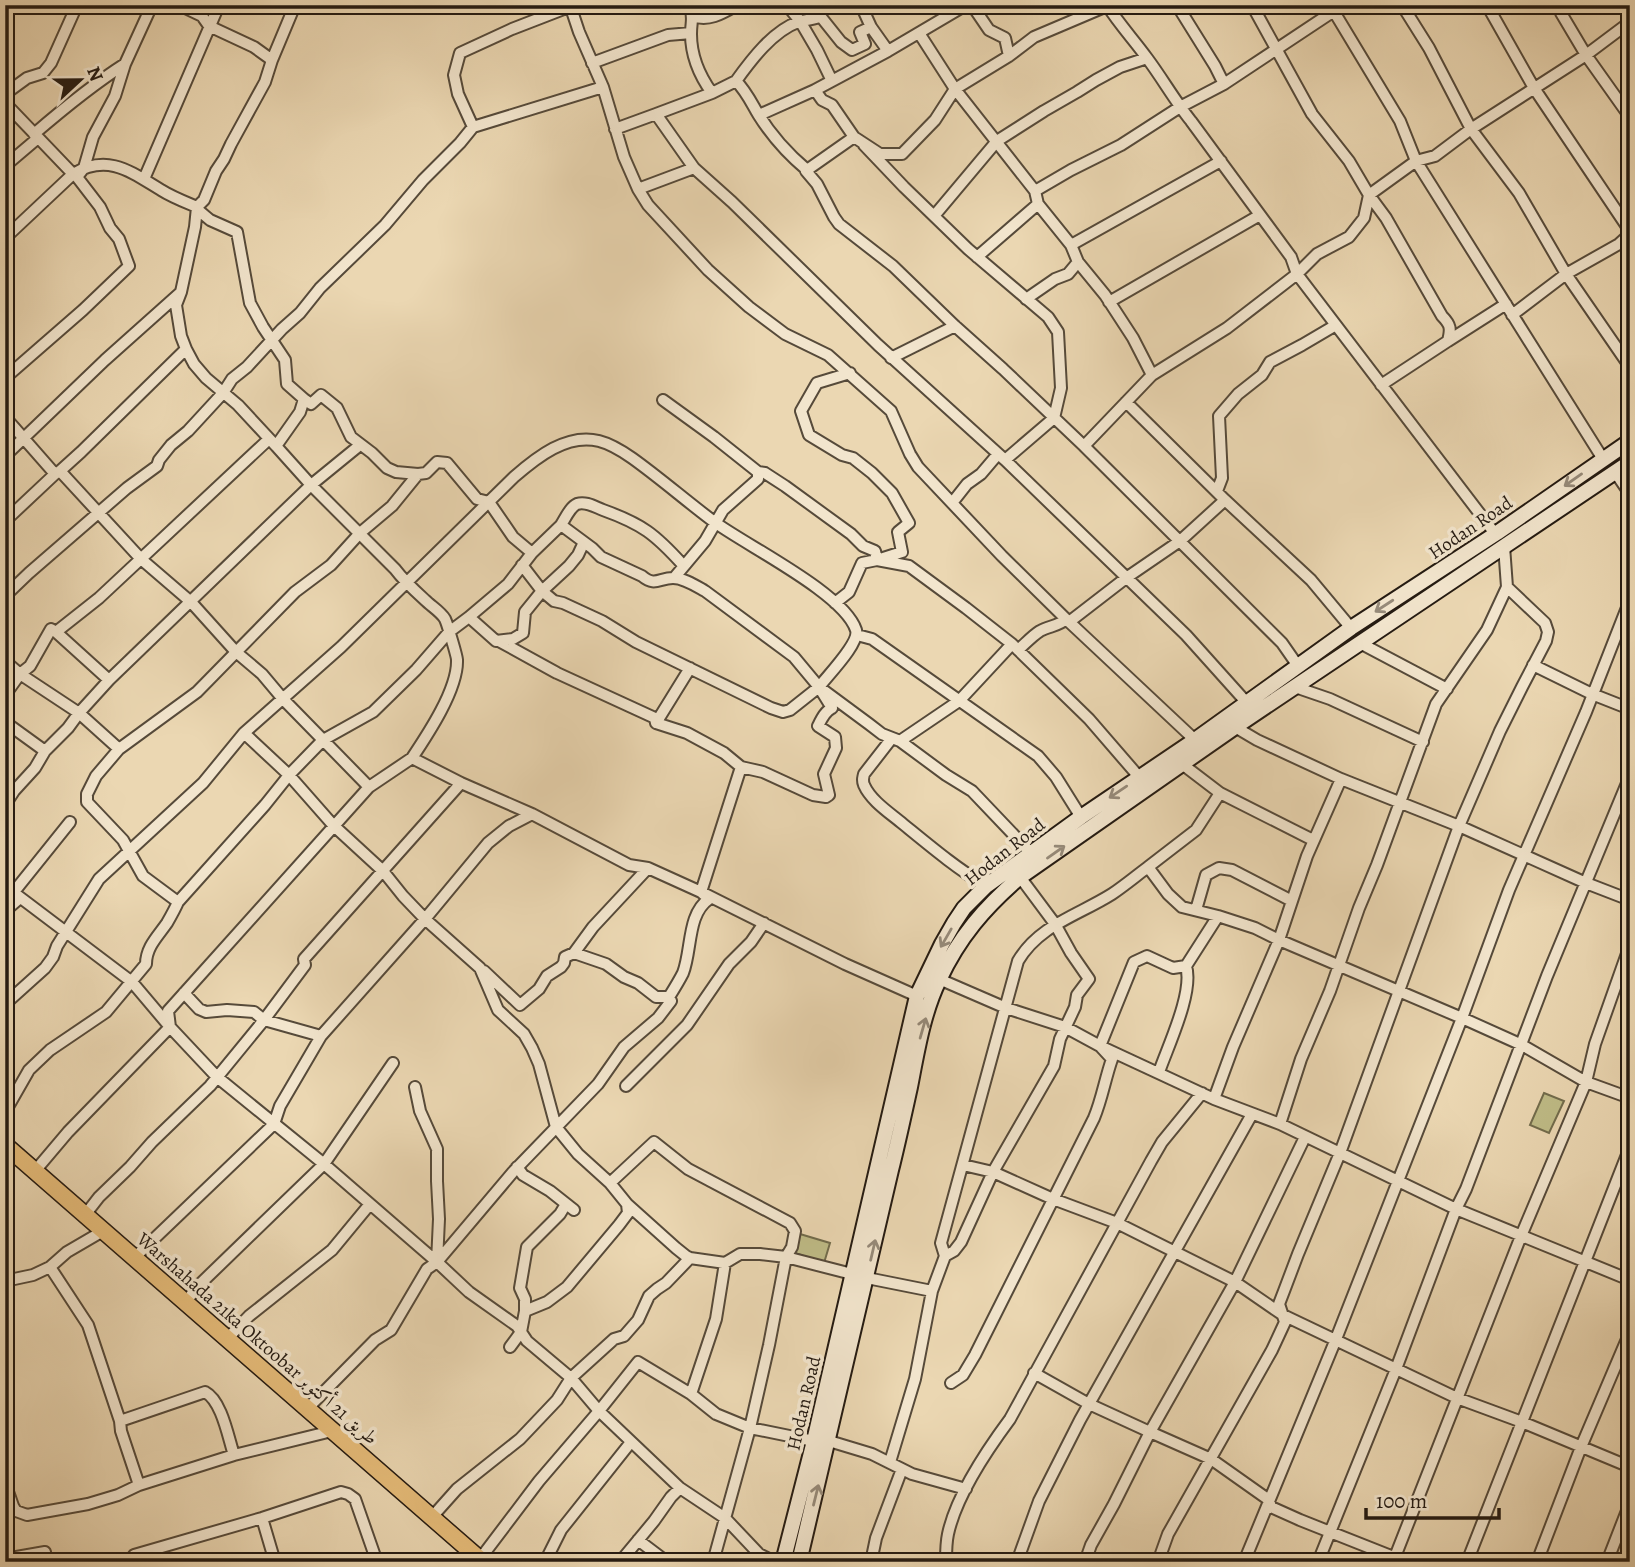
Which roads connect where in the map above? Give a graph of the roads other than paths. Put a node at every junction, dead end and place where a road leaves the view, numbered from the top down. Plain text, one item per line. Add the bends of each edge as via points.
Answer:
1 (78, 5) edge
2 (152, 5) edge
3 (179, 5) edge
4 (219, 5) edge
5 (295, 5) edge
6 (737, 5) edge
7 (787, 5) edge
8 (861, 5) edge
9 (966, 5) edge
10 (972, 5) edge
11 (1177, 5) edge
12 (1252, 5) edge
13 (1402, 5) edge
14 (1487, 5) edge
15 (571, 6) edge
16 (1107, 6) edge
17 (1335, 8) edge
18 (692, 10) edge
19 (1561, 13) dead end
20 (800, 21) junction
21 (1630, 22) edge
22 (209, 26) junction
23 (871, 27) junction
24 (691, 33) junction
25 (919, 33) junction
26 (1277, 48) junction
27 (888, 51) junction
28 (1586, 55) junction
29 (1009, 56) junction
30 (1147, 58) junction
31 (272, 60) junction
32 (592, 63) junction
33 (125, 64) junction
34 (736, 81) junction
35 (832, 81) junction
36 (1224, 84) junction
37 (603, 87) junction
38 (1534, 88) junction
39 (956, 89) junction
40 (815, 90) junction
41 (712, 93) junction
42 (5, 94) edge
43 (5, 103) edge
44 (1180, 107) junction
45 (656, 114) junction
46 (759, 115) junction
47 (1630, 117) edge
48 (473, 127) junction
49 (615, 129) junction
50 (1471, 129) junction
51 (36, 136) junction
52 (854, 137) junction
53 (997, 141) junction
54 (864, 145) junction
55 (1220, 160) junction
56 (1416, 160) junction
57 (5, 166) edge
58 (694, 168) junction
59 (807, 170) junction
60 (78, 171) junction
61 (144, 179) junction
62 (638, 189) junction
63 (1035, 191) junction
64 (1369, 195) junction
65 (1038, 204) junction
66 (197, 208) junction
67 (1260, 215) junction
68 (934, 216) junction
69 (1630, 233) edge
70 (5, 238) edge
71 (1071, 245) junction
72 (977, 257) junction
73 (1078, 262) junction
74 (1297, 274) junction
75 (1566, 274) junction
76 (181, 292) junction
77 (1026, 299) junction
78 (1109, 302) junction
79 (1506, 304) junction
80 (1512, 315) junction
81 (1336, 325) junction
82 (955, 326) junction
83 (272, 341) junction
84 (1448, 341) junction
85 (186, 349) junction
86 (891, 358) junction
87 (1630, 367) edge
88 (850, 373) junction
89 (1152, 375) junction
90 (5, 378) edge
91 (1381, 385) junction
92 (223, 393) junction
93 (304, 399) junction
94 (663, 400) dead end
95 (1126, 402) junction
96 (5, 417) edge
97 (1054, 418) junction
98 (23, 438) junction
99 (1630, 441) edge
100 (273, 442) junction
101 (360, 445) junction
102 (1084, 446) junction
103 (5, 456) edge
104 (1001, 457) junction
105 (1603, 459) junction
106 (1630, 463) edge
107 (58, 472) junction
108 (758, 472) junction
109 (1615, 472) junction
110 (418, 474) junction
111 (311, 485) junction
112 (1630, 494) edge
113 (1221, 496) junction
114 (489, 502) junction
115 (952, 503) junction
116 (98, 513) junction
117 (5, 521) edge
118 (715, 522) junction
119 (561, 525) junction
120 (360, 533) junction
121 (1497, 533) junction
122 (1180, 541) junction
123 (584, 542) junction
124 (1504, 546) junction
125 (532, 553) junction
126 (141, 559) junction
127 (877, 559) junction
128 (522, 565) junction
129 (683, 565) junction
130 (674, 578) junction
131 (1126, 578) junction
132 (405, 583) junction
133 (1507, 587) junction
134 (542, 591) junction
135 (5, 596) edge
136 (191, 602) junction
137 (835, 603) junction
138 (1628, 605) edge
139 (469, 617) junction
140 (1068, 621) junction
141 (1351, 628) junction
142 (57, 632) junction
143 (449, 632) junction
144 (857, 635) junction
145 (499, 641) junction
146 (1360, 643) junction
147 (1015, 647) junction
148 (236, 652) junction
149 (5, 661) edge
150 (1533, 665) junction
151 (1298, 666) junction
152 (690, 668) junction
153 (20, 674) junction
154 (109, 680) junction
155 (819, 687) junction
156 (1295, 687) junction
157 (1447, 689) junction
158 (1592, 694) junction
159 (5, 695) edge
160 (283, 699) junction
161 (959, 701) junction
162 (1247, 703) junction
163 (1630, 709) edge
164 (79, 713) junction
165 (5, 722) edge
166 (656, 723) junction
167 (1235, 727) junction
168 (244, 733) junction
169 (896, 739) junction
170 (323, 740) junction
171 (1195, 740) junction
172 (1423, 742) junction
173 (119, 750) junction
174 (45, 751) junction
175 (412, 758) junction
176 (1182, 764) junction
177 (741, 767) junction
178 (289, 775) junction
179 (1630, 776) edge
180 (1140, 778) junction
181 (1341, 779) junction
182 (461, 783) junction
183 (10, 787) edge
184 (369, 787) junction
185 (1220, 793) junction
186 (1399, 803) junction
187 (5, 805) edge
188 (532, 814) junction
189 (1081, 817) junction
190 (71, 822) dead end
191 (333, 825) junction
192 (1459, 826) junction
193 (1313, 840) junction
194 (130, 852) junction
195 (1031, 853) junction
196 (1523, 855) junction
197 (1148, 867) junction
198 (648, 868) junction
199 (383, 871) junction
200 (1020, 877) junction
201 (1586, 883) junction
202 (986, 887) junction
203 (701, 891) junction
204 (13, 892) edge
205 (1630, 900) edge
206 (1292, 901) junction
207 (178, 902) junction
208 (1196, 910) junction
209 (5, 911) edge
210 (1219, 915) junction
211 (425, 919) junction
212 (764, 923) junction
213 (1055, 924) junction
214 (67, 932) junction
215 (1279, 940) junction
216 (1630, 945) edge
217 (574, 953) junction
218 (477, 965) junction
219 (1340, 965) junction
220 (1186, 966) junction
221 (939, 979) junction
222 (132, 982) junction
223 (1399, 992) junction
224 (184, 993) junction
225 (917, 996) junction
226 (669, 997) junction
227 (5, 1004) edge
228 (1006, 1008) junction
229 (1462, 1018) junction
230 (264, 1020) junction
231 (170, 1027) junction
232 (1065, 1027) junction
233 (321, 1036) junction
234 (1521, 1045) junction
235 (1100, 1046) junction
236 (393, 1063) dead end
237 (1159, 1072) junction
238 (217, 1077) junction
239 (1586, 1082) junction
240 (626, 1086) dead end
241 (415, 1087) dead end
242 (1202, 1093) junction
243 (1630, 1098) edge
244 (1214, 1099) junction
245 (5, 1112) edge
246 (1252, 1114) junction
247 (274, 1124) junction
248 (1280, 1124) junction
249 (556, 1127) junction
250 (1305, 1137) junction
251 (5, 1145) edge
252 (1630, 1147) edge
253 (1340, 1153) junction
254 (324, 1164) junction
255 (963, 1164) junction
256 (517, 1167) junction
257 (34, 1171) junction
258 (993, 1172) junction
259 (1396, 1181) junction
260 (610, 1183) junction
261 (1053, 1199) junction
262 (370, 1204) junction
263 (627, 1204) junction
264 (1456, 1209) junction
265 (85, 1215) junction
266 (1118, 1223) junction
267 (103, 1231) junction
268 (1521, 1236) junction
269 (1174, 1250) junction
270 (945, 1256) junction
271 (786, 1257) junction
272 (134, 1258) junction
273 (691, 1258) junction
274 (1585, 1261) junction
275 (437, 1262) junction
276 (725, 1263) junction
277 (50, 1267) junction
278 (860, 1276) junction
279 (1630, 1280) edge
280 (5, 1282) edge
281 (1236, 1282) junction
282 (932, 1291) junction
283 (185, 1303) junction
284 (525, 1311) junction
285 (1283, 1315) junction
286 (521, 1332) junction
287 (1630, 1332) edge
288 (227, 1339) junction
289 (1336, 1339) junction
290 (510, 1348) dead end
291 (1396, 1369) junction
292 (1034, 1373) junction
293 (571, 1378) junction
294 (951, 1383) dead end
295 (691, 1394) junction
296 (1457, 1398) junction
297 (1089, 1404) junction
298 (307, 1409) junction
299 (599, 1411) junction
300 (120, 1421) junction
301 (1522, 1422) junction
302 (750, 1428) junction
303 (332, 1431) junction
304 (1150, 1432) junction
305 (821, 1441) junction
306 (631, 1442) junction
307 (1581, 1447) junction
308 (234, 1455) junction
309 (1211, 1459) junction
310 (890, 1462) junction
311 (1630, 1467) edge
312 (902, 1469) junction
313 (5, 1484) edge
314 (139, 1485) junction
315 (680, 1488) junction
316 (966, 1489) junction
317 (1269, 1500) junction
318 (1630, 1503) edge
319 (432, 1517) junction
320 (262, 1518) junction
321 (725, 1518) junction
322 (1329, 1532) junction
323 (638, 1540) junction
324 (45, 1552) dead end
325 (134, 1555) dead end
326 (5, 1559) edge
327 (481, 1560) edge
328 (1398, 1560) edge
329 (275, 1562) edge
330 (377, 1562) edge
331 (545, 1562) edge
332 (620, 1562) edge
333 (667, 1562) edge
334 (713, 1562) edge
335 (775, 1562) edge
336 (783, 1562) edge
337 (799, 1562) edge
338 (871, 1562) edge
339 (946, 1562) edge
340 (1017, 1562) edge
341 (1085, 1562) edge
342 (1158, 1562) edge
343 (1244, 1562) edge
344 (1318, 1562) edge
345 (1467, 1562) edge
346 (1537, 1562) edge
347 (1606, 1562) edge

1 - 42 street via 43,73
2 - 33 street
3 - 22 street via 202,16
4 - 22 street
5 - 31 street
6 - 18 street via 701,19
7 - 20 street
8 - 23 street
9 - 25 street
10 - 29 street via 989,30 1005,38
11 - 36 street
12 - 26 street
13 - 50 street
14 - 38 street
15 - 32 street
15 - 48 street via 460,53 454,75
16 - 29 street via 1034,37
16 - 30 street
17 - 26 street
17 - 56 street via 1400,121
18 - 24 street
19 - 28 street
20 - 23 street via 821,17 852,50 865,44 860,33
20 - 34 street via 774,37
20 - 35 street
21 - 28 street
22 - 31 street
22 - 61 street
23 - 27 street
24 - 32 street via 668,36
24 - 41 street via 700,77
25 - 27 street
25 - 39 street
26 - 36 street
26 - 64 street via 1312,114
27 - 35 street
28 - 38 street
28 - 47 street
29 - 39 street
30 - 44 street
30 - 53 street via 1096,80
31 - 66 street via 265,82
32 - 37 street
33 - 51 street via 76,98
33 - 60 street via 115,96
34 - 41 street
34 - 46 street
35 - 40 street
36 - 44 street
37 - 48 street
37 - 49 street
38 - 50 street
38 - 69 street
39 - 53 street
39 - 54 street via 935,120 902,154 880,154
40 - 46 street
40 - 52 street via 832,105
41 - 45 street
43 - 51 street
44 - 55 street
44 - 63 street
45 - 49 street
45 - 58 street
46 - 59 street via 790,156
48 - 83 street
49 - 62 street
50 - 56 street via 1435,156
50 - 75 street via 1519,193
51 - 57 street
51 - 60 street
52 - 54 street
52 - 59 street
53 - 63 street
53 - 68 street
54 - 68 street
55 - 67 street
55 - 71 street
56 - 64 street
56 - 79 street
58 - 62 street
58 - 86 street
59 - 82 street via 839,224
60 - 61 street via 103,164 123,167
60 - 70 street
60 - 90 street via 119,239 129,266
61 - 66 street
62 - 88 street via 663,223 749,307
63 - 65 street
64 - 74 street via 1358,227 1317,254
64 - 84 street via 1450,324
65 - 71 street
65 - 72 street
66 - 76 street
66 - 83 street via 237,233 250,303
67 - 74 street via 1291,257
67 - 78 street
68 - 72 street
69 - 75 street
71 - 73 street
72 - 77 street
73 - 77 street via 1069,274
73 - 78 street
74 - 81 street
74 - 89 street via 1227,328
75 - 80 street
75 - 87 street
76 - 85 street via 176,305
76 - 98 street
77 - 97 street via 1052,322 1059,337 1061,388
78 - 89 street
79 - 80 street
79 - 84 street
80 - 105 street
81 - 91 street
81 - 113 street via 1270,362 1219,416
82 - 86 street
82 - 97 street
83 - 92 street
83 - 93 street via 285,360 287,384
84 - 91 street
85 - 92 street
85 - 107 street
86 - 104 street
88 - 115 street via 891,411 918,467
88 - 127 street via 817,383 800,411 809,435 878,477 909,523 898,532 902,552
89 - 95 street
91 - 121 street
92 - 100 street
92 - 116 street via 171,445 157,466
93 - 100 street via 300,412
93 - 101 street via 311,404 321,395 337,408 351,438
94 - 108 street
95 - 102 street
95 - 113 street
96 - 98 street
97 - 102 street
97 - 104 street
98 - 103 street
98 - 107 street
99 - 105 main road, Hodan Road
100 - 111 street
100 - 126 street
101 - 110 street via 387,468
101 - 111 street
102 - 122 street
104 - 115 street via 967,484
104 - 131 street
105 -> 121 main road, Hodan Road
106 - 109 main road, Hodan Road
107 - 116 street
107 - 117 street
108 - 118 street via 758,479
108 - 127 street via 875,551
109 - 112 street
109 - 124 main road, Hodan Road
110 - 114 street via 437,462 447,463 477,499
110 - 120 street via 392,506
111 - 120 street
111 - 136 street
113 - 122 street
113 - 141 street via 1311,580
114 - 118 street via 532,460 570,441 588,439 617,448
114 - 125 street via 513,537
114 - 132 street
115 - 140 street
116 - 126 street
116 - 135 street
118 - 129 street
118 - 137 street
119 - 123 street
119 - 125 street
119 - 129 street via 574,505 589,504 649,531
120 - 132 street
120 - 148 street
121 -> 141 main road, Hodan Road
122 - 131 street
122 - 151 street via 1282,643
123 - 130 street via 601,558 645,579
123 - 134 street via 569,566
124 - 133 street
124 - 146 main road, Hodan Road
125 - 128 street
126 - 136 street
126 - 142 street
127 - 137 street via 862,564 849,592
127 - 147 street via 909,566
128 - 134 street
128 - 139 street via 508,584
129 - 130 street
130 - 155 street via 705,591 771,639 794,657
131 - 140 street
131 - 162 street
132 - 143 street via 444,617
132 - 160 street
133 - 150 street via 1545,623 1548,632
133 - 157 street via 1487,630
134 - 145 street via 525,612 523,633
134 - 152 street
136 - 148 street
136 - 154 street
137 - 144 street
138 - 158 street
139 - 143 street
139 - 145 street
140 - 147 street
140 - 171 street
141 - 151 main road, Hodan Road
142 - 153 street via 51,629 30,666
142 - 154 street
143 - 170 street via 373,712
143 - 175 street via 457,668 447,698
144 - 155 street
144 - 161 street via 872,639
145 - 166 street via 655,718
146 - 156 main road, Hodan Road
146 - 157 street
147 - 161 street
147 - 180 street via 1089,719
148 - 160 street
148 - 173 street via 197,692
149 - 153 street
150 - 158 street
150 - 192 street
151 - 162 main road, Hodan Road
152 - 155 street via 782,712
152 - 166 street
153 - 159 street
153 - 164 street
154 - 164 street
155 - 169 street via 882,734
155 - 177 street via 832,708 818,726 835,737 836,748 824,774 829,795 819,797
156 - 167 main road, Hodan Road
156 - 172 street
157 - 172 street via 1436,704
158 - 163 street
158 - 196 street
160 - 168 street
160 - 170 street
161 - 169 street
161 - 189 street via 1038,756
162 - 171 main road, Hodan Road
164 - 173 street
164 - 174 street
165 - 174 street
166 - 177 street via 724,752
167 - 176 main road, Hodan Road
167 - 181 street
168 - 178 street
168 - 194 street via 203,783
169 - 195 street via 972,791
169 - 202 street via 864,774 865,787 877,803 934,851
170 - 178 street
170 - 184 street
171 - 180 main road, Hodan Road
172 - 186 street
173 - 194 street via 96,776 87,802
174 - 183 street via 35,768
175 - 182 street
175 - 184 street
176 - 185 street
200 -> 176 main road, Hodan Road
177 - 203 street
178 - 191 street
178 - 207 street
179 - 201 street
180 -> 189 main road, Hodan Road
181 - 186 street
181 - 193 street
182 - 188 street
182 - 199 street
183 - 187 street
184 - 191 street
185 - 193 street
185 - 197 street via 1196,830
186 - 192 street
186 - 219 street
188 - 198 street via 629,865
188 - 211 street via 488,843
189 - 195 main road, Hodan Road
190 - 204 street
191 - 199 street
191 - 224 street
192 - 196 street
192 - 223 street
193 - 206 street
194 - 207 street via 143,876
194 - 214 street via 99,879
195 - 202 main road, Hodan Road
196 - 201 street
196 - 229 street
197 - 208 street via 1182,907
197 - 213 street via 1112,894
198 - 203 street
198 - 217 street
199 - 211 street
199 - 230 street via 304,958 305,965
200 - 213 street
200 - 221 main road, Hodan Road via 979,916
201 - 205 street
201 - 234 street
202 -> 225 main road, Hodan Road via 954,923
203 - 212 street
203 - 226 street via 709,900 695,915 682,974
204 - 209 street
204 - 214 street
206 - 208 street via 1232,870 1219,868 1206,875
206 - 215 street
207 - 222 street
208 - 210 street
210 - 215 street
210 - 220 street
211 - 218 street
211 - 233 street
212 - 225 street
212 - 240 street via 687,1024
213 - 228 street via 1025,949
213 - 232 street via 1090,979 1077,995
214 - 222 street
214 - 227 street via 45,968
215 - 219 street
215 - 244 street
216 - 239 street
217 - 218 street via 520,1005
217 - 226 street via 606,964 656,997
218 - 249 street via 498,1010 532,1048
219 - 223 street
219 - 248 street
220 - 235 street via 1173,968 1147,956 1134,962
220 - 237 street via 1185,997
221 - 228 street
278 -> 221 main road, Hodan Road via 906,1107 919,1040
222 - 231 street
222 - 245 street via 106,1012 29,1070
223 - 229 street
223 - 253 street
224 - 230 street via 206,1012 254,1012
224 - 231 street via 168,1011
225 - 278 main road, Hodan Road
226 - 249 street via 665,1011 624,1046 605,1075
228 - 232 street
228 - 255 street
229 - 234 street
229 - 259 street
230 - 233 street
230 - 238 street
231 - 238 street
231 - 257 street
232 - 235 street
232 - 258 street via 1054,1066
233 - 247 street
234 - 239 street
234 - 264 street
235 - 237 street
235 - 261 street via 1112,1059 1102,1094
236 - 254 street
237 - 242 street
238 - 247 street
238 - 265 street
239 - 243 street
239 - 268 street
241 - 275 street via 437,1149
242 - 244 street
242 - 266 street via 1162,1142
244 - 246 street
246 - 248 street
246 - 269 street
247 - 254 street
247 - 272 street
248 - 250 street
249 - 256 street
249 - 260 street
250 - 253 street
250 - 281 street
251 - 257 main road, Warshahada 21ka Oktoobar طريق 21 أكتوبر
252 - 274 street
253 - 259 street
253 - 285 street via 1279,1304
254 - 262 street
254 - 283 street
255 - 258 street
255 - 270 street via 941,1243
256 - 275 street
256 - 284 street via 570,1207 527,1247 520,1288
257 - 265 main road, Warshahada 21ka Oktoobar طريق 21 أكتوبر
258 - 261 street
258 - 270 street via 961,1242
259 - 264 street
259 - 289 street
260 - 263 street
260 - 271 street via 654,1143 688,1169 790,1223 795,1231
261 - 266 street
261 - 294 street via 975,1355
262 - 275 street
262 - 288 street via 332,1250
263 - 273 street
263 - 284 street via 628,1213 620,1225 566,1287
264 - 268 street
264 - 291 street
265 - 267 main road, Warshahada 21ka Oktoobar طريق 21 أكتوبر
266 - 269 street
266 - 292 street
267 - 272 main road, Warshahada 21ka Oktoobar طريق 21 أكتوبر
267 - 277 street
268 - 274 street
268 - 296 street
269 - 281 street
269 - 297 street
270 - 282 street
271 - 276 street via 740,1254
271 - 278 street
271 - 302 street
272 - 283 main road, Warshahada 21ka Oktoobar طريق 21 أكتوبر
273 - 276 street
273 - 293 street via 649,1296 631,1329
274 - 279 street
274 - 301 street
275 - 286 street
275 - 298 street via 427,1269 391,1330 375,1340
276 - 295 street via 716,1319
277 - 280 street
277 - 300 street via 88,1325
278 - 282 street
278 - 305 main road, Hodan Road
281 - 285 street
281 - 304 street
282 - 310 street via 915,1379
283 - 288 main road, Warshahada 21ka Oktoobar طريق 21 أكتوبر
284 - 286 street
285 - 289 street
285 - 309 street via 1285,1321 1276,1340
286 - 290 street
286 - 293 street
287 - 307 street
288 - 298 main road, Warshahada 21ka Oktoobar طريق 21 أكتوبر
289 - 291 street
289 - 317 street
291 - 296 street
291 - 322 street
292 - 297 street
292 - 316 street
293 - 299 street
293 - 319 street via 520,1439 457,1489
295 - 299 street via 638,1362
295 - 302 street via 716,1414
296 - 301 street
296 - 328 street
297 - 304 street
297 - 340 street via 1039,1501
298 - 303 main road, Warshahada 21ka Oktoobar طريق 21 أكتوبر
299 - 306 street
299 - 327 street via 539,1481
300 - 308 street via 205,1392 217,1402
300 - 314 street
301 - 307 street
301 - 345 street
302 - 305 street
302 - 321 street
303 - 308 street
303 - 319 main road, Warshahada 21ka Oktoobar طريق 21 أكتوبر
304 - 309 street
304 - 341 street
305 - 310 street
305 - 336 main road, Hodan Road
337 -> 305 main road, Hodan Road
306 - 315 street
306 - 331 street via 561,1530
307 - 311 street
307 - 346 street
308 - 314 street
309 - 317 street
309 - 342 street via 1168,1534
310 - 312 street
312 - 316 street
312 - 338 street
313 - 314 street via 16,1511 27,1515 88,1504
315 - 321 street
315 - 323 street
316 - 339 street via 947,1537
317 - 322 street via 1271,1507
317 - 343 street
318 - 347 street
319 - 327 main road, Warshahada 21ka Oktoobar طريق 21 أكتوبر
320 - 325 street
320 - 329 street
320 - 330 street via 341,1492 348,1494 355,1499
321 - 334 street
321 - 335 street via 759,1554
322 - 328 street
322 - 344 street
323 - 332 street
323 - 333 street
324 - 326 street

